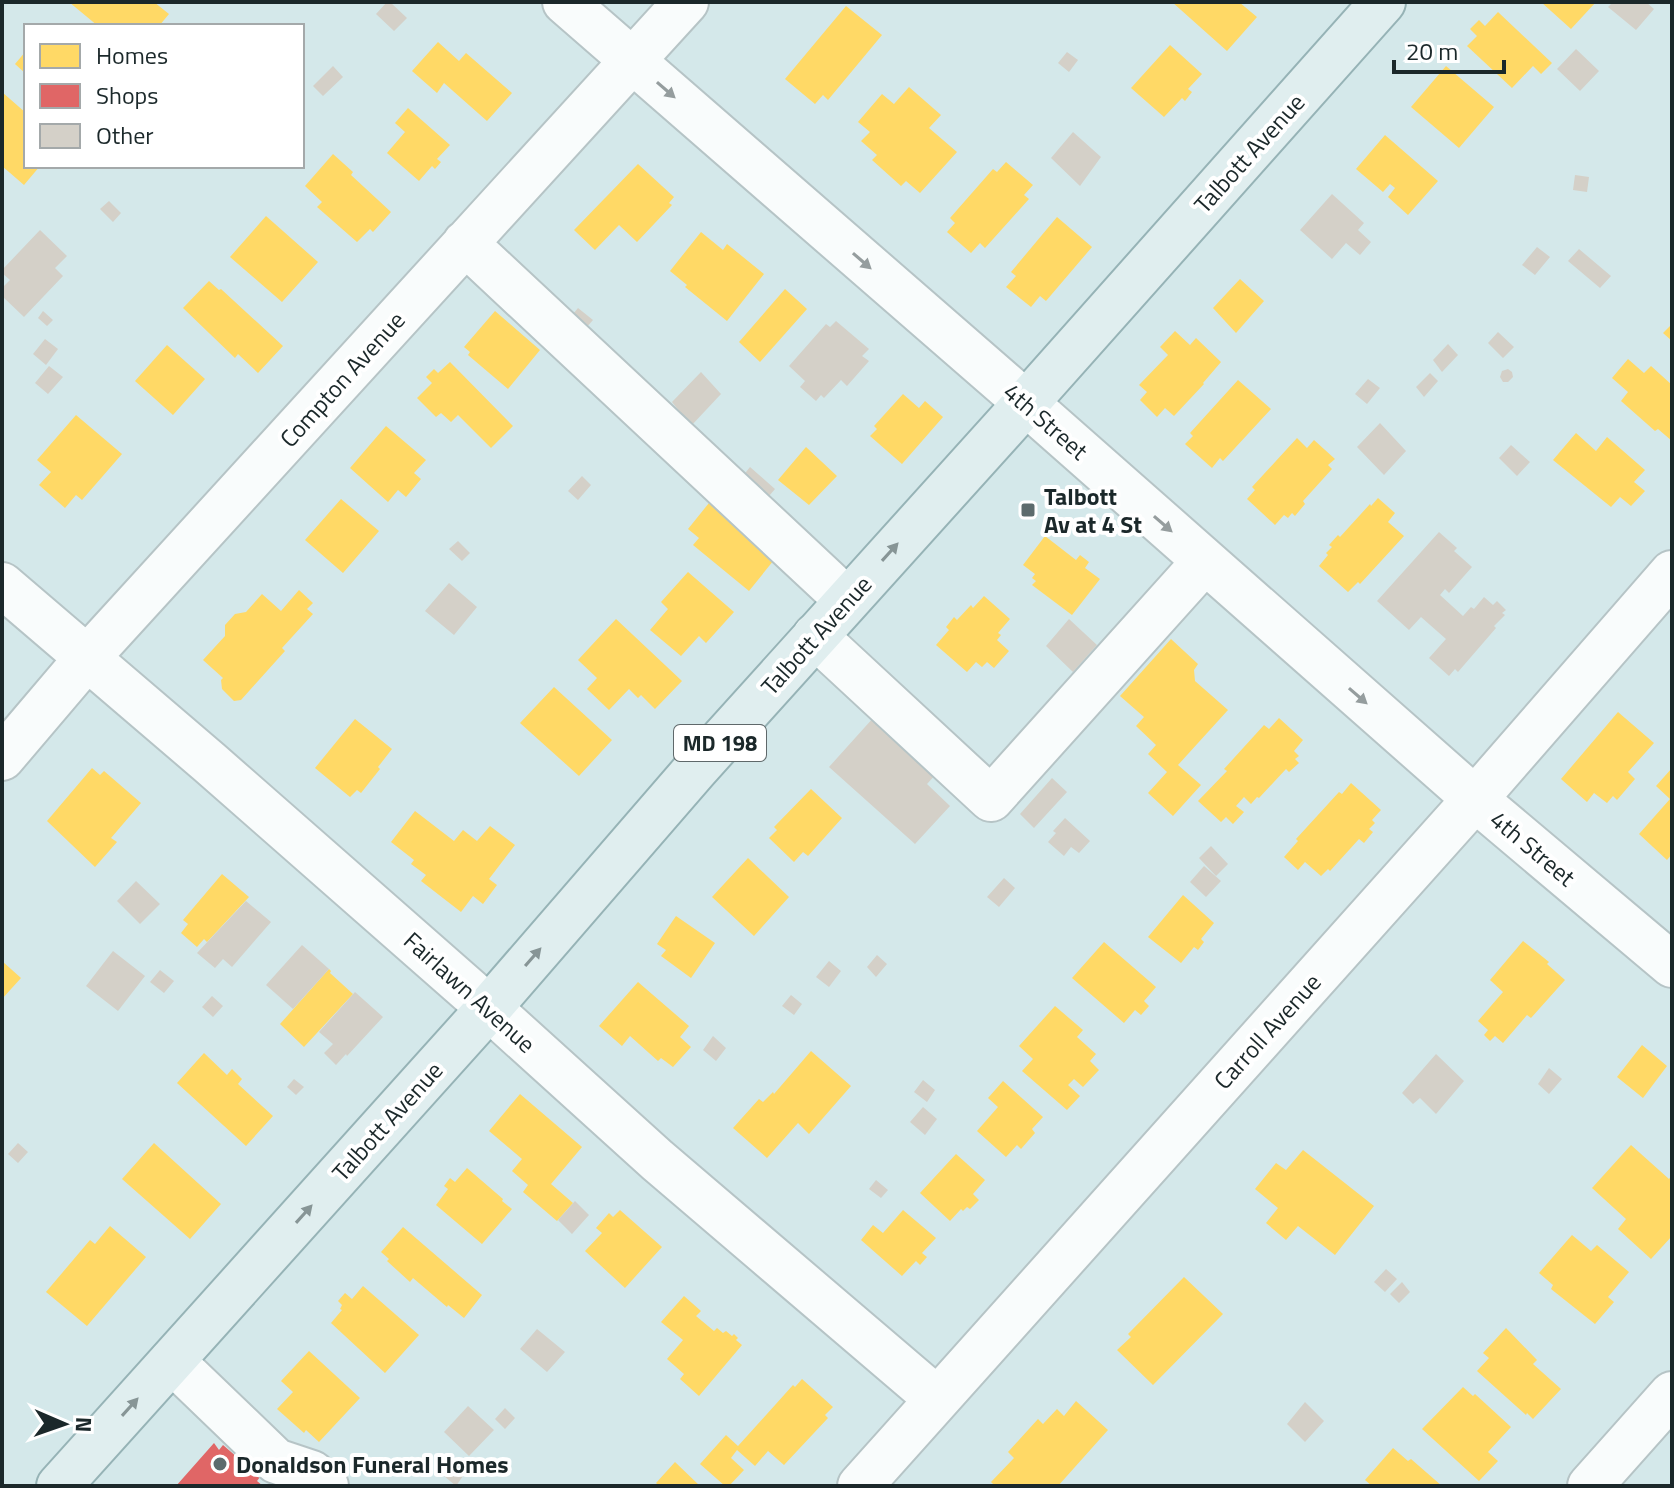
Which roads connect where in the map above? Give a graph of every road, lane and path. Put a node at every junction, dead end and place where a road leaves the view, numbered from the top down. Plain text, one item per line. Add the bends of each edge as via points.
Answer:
1 (565, 2) edge
2 (686, 2) edge
3 (1383, 2) edge
4 (632, 61) junction
5 (465, 243) junction
6 (1026, 403) junction
7 (1205, 561) junction
8 (1672, 573) edge
9 (2, 585) edge
10 (847, 600) junction
11 (815, 636) junction
12 (87, 658) junction
13 (2, 758) edge
14 (1475, 799) junction
15 (1672, 965) edge
16 (489, 1008) junction
17 (172, 1361) junction
18 (1672, 1394) edge
19 (937, 1399) junction
20 (280, 1473) edge
21 (59, 1486) edge
22 (326, 1486) edge
23 (860, 1486) edge
24 (1590, 1486) edge

1 - 4 street, 4th Street
2 - 4 street, Compton Avenue
3 - 6 main road, Talbott Avenue / MD 198
4 - 5 street, Compton Avenue
4 -> 6 street, 4th Street
5 - 10 street
5 - 12 street, Compton Avenue
6 -> 7 street, 4th Street
10 -> 6 main road, Talbott Avenue / MD 198
7 - 11 street via 991,799
7 -> 14 street, 4th Street
8 - 14 street, Carroll Avenue
9 - 12 street, Fairlawn Avenue
10 - 11 main road, Talbott Avenue / MD 198
16 -> 11 main road, Talbott Avenue / MD 198
12 - 13 street, Compton Avenue
12 - 16 street, Fairlawn Avenue
14 - 15 street, 4th Street
14 - 19 street, Carroll Avenue
17 -> 16 main road, Talbott Avenue / MD 198
16 - 19 street, Fairlawn Avenue via 657,1160
17 - 20 street
21 -> 17 main road, Talbott Avenue / MD 198
18 - 24 street
19 - 23 street, Carroll Avenue
20 - 22 street via 312,1473

